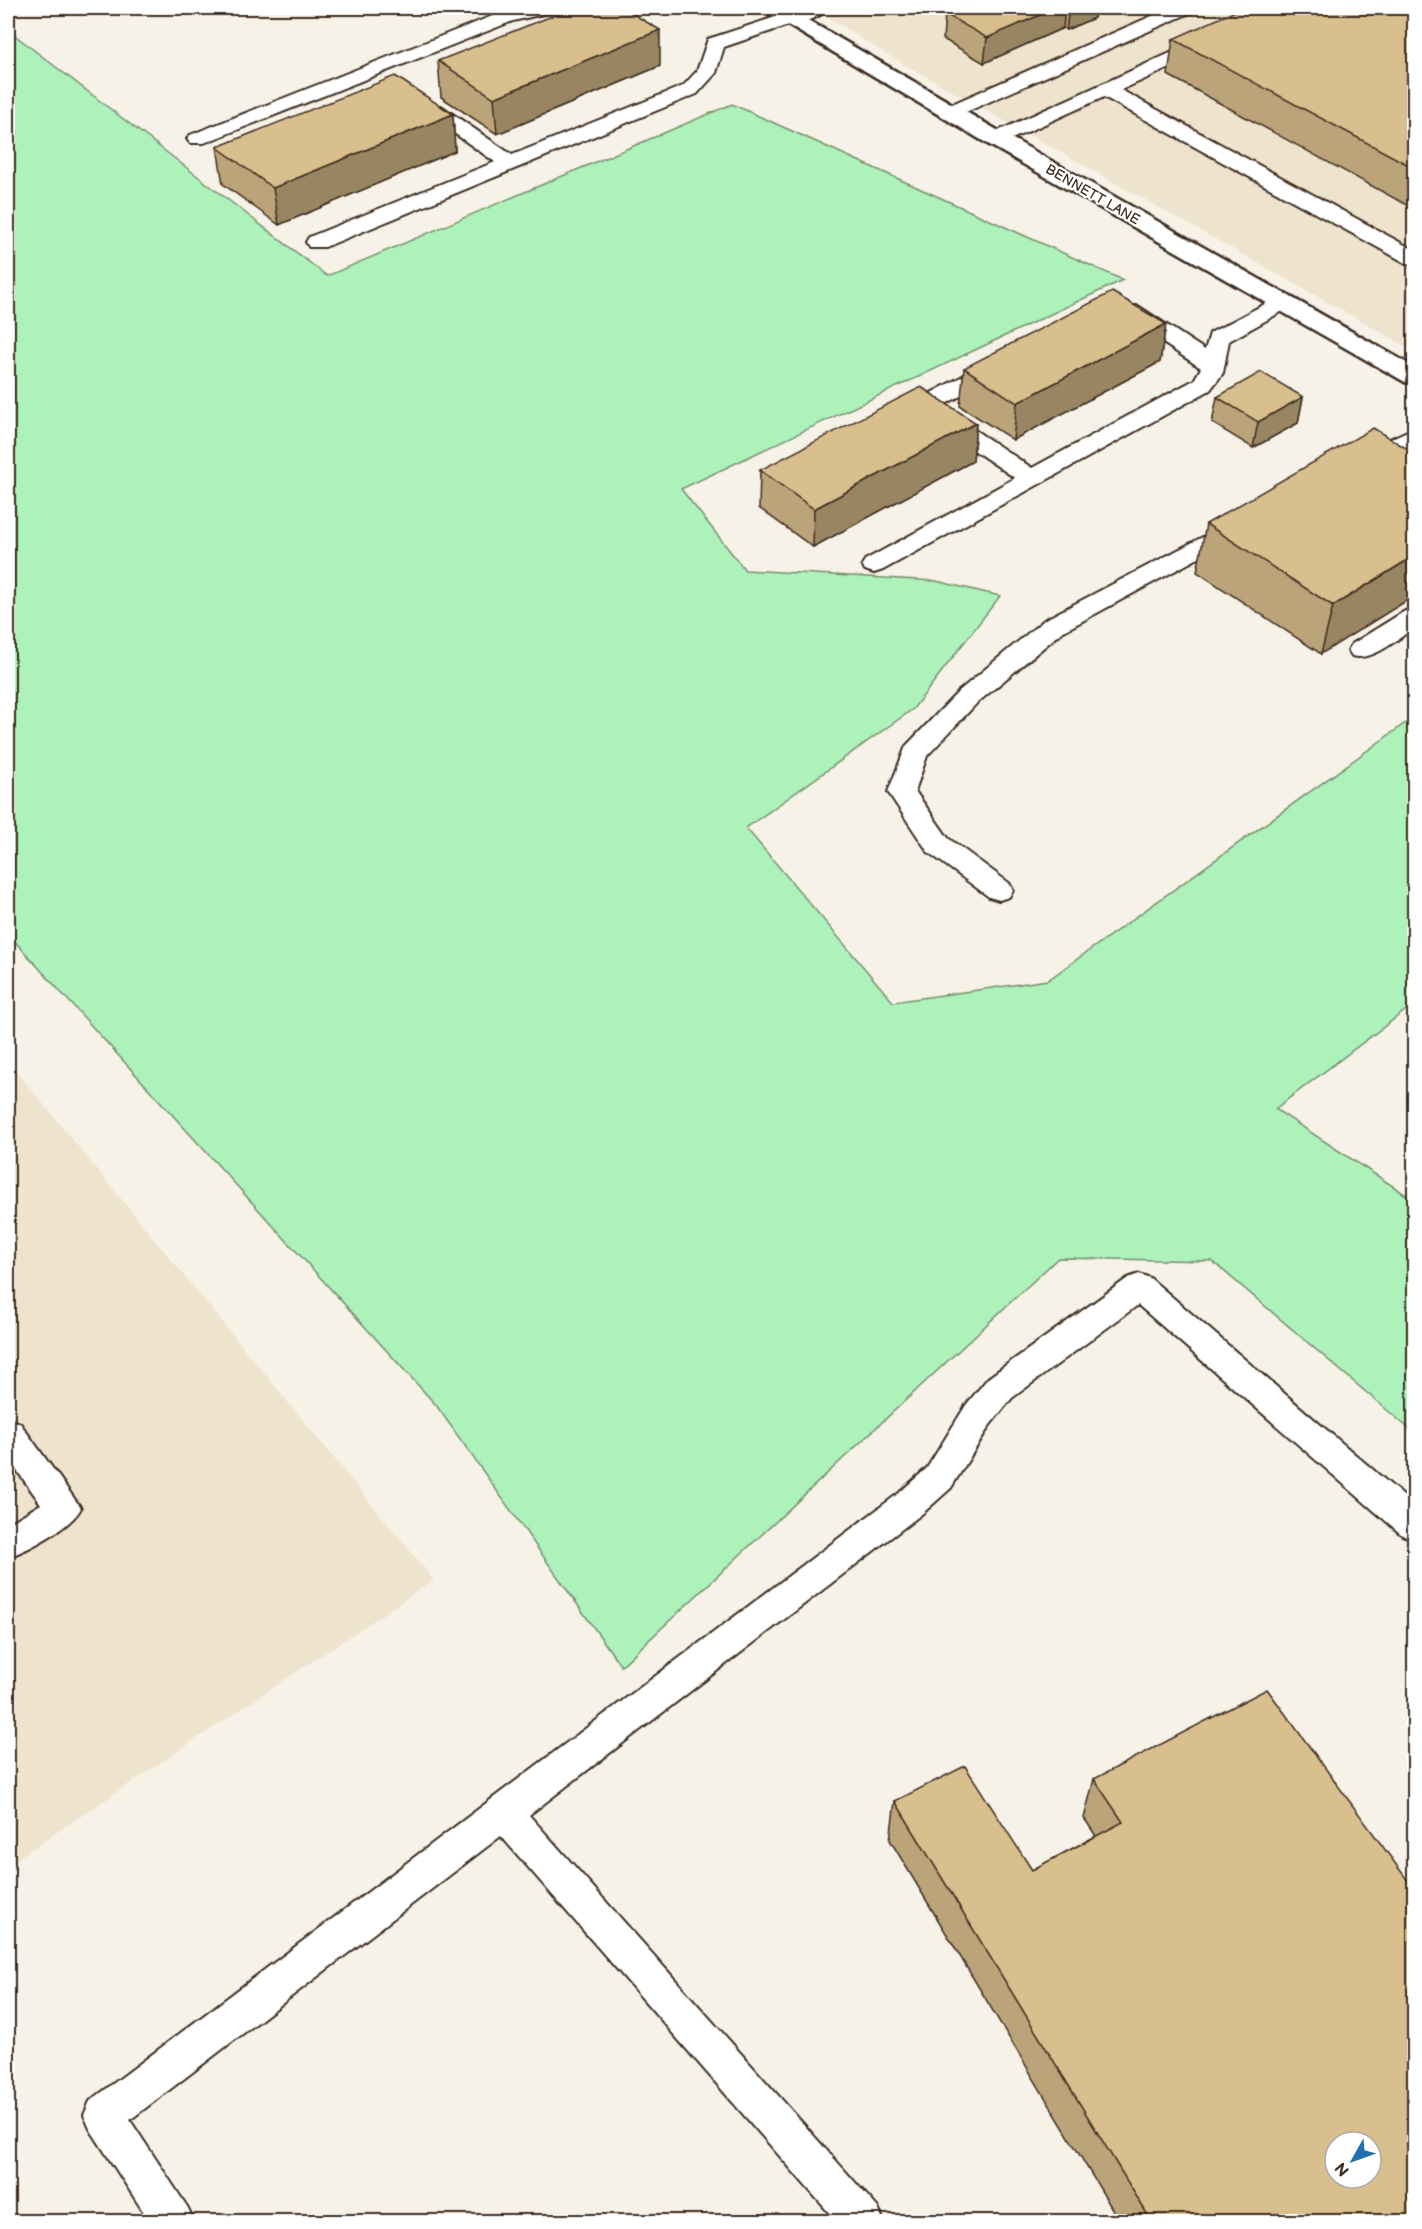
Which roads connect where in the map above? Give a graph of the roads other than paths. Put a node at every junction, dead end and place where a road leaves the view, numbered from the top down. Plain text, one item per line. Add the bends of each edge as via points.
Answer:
1 (545, 8) edge
2 (816, 8) edge
3 (1185, 8) edge
4 (1285, 8) edge
5 (782, 13) edge
6 (1106, 90) junction
7 (434, 110) edge
8 (950, 112) junction
9 (197, 139) dead end
10 (996, 139) junction
11 (510, 164) junction
12 (317, 242) dead end
13 (1414, 258) edge
14 (1282, 302) junction
15 (1105, 309) edge
16 (1015, 357) edge
17 (1213, 366) junction
18 (1414, 377) edge
19 (924, 406) junction
20 (903, 416) edge
21 (1414, 435) edge
22 (1379, 452) junction
23 (1406, 468) edge
24 (1344, 470) edge
25 (1032, 479) junction
26 (1261, 514) edge
27 (874, 565) dead end
28 (1414, 617) edge
29 (1361, 650) dead end
30 (999, 890) dead end
31 (8, 1433) edge
32 (1414, 1525) edge
33 (8, 1542) edge
34 (504, 1813) junction
35 (174, 2222) edge
36 (864, 2222) edge

1 - 9 lane via 507,17
2 - 5 street
3 - 8 lane
4 - 6 lane
5 - 8 street, BENNETT LANE
5 - 11 lane via 715,43 706,73 690,90
6 - 10 lane
6 - 13 lane
7 - 11 lane
8 - 10 street, BENNETT LANE
10 - 14 street, BENNETT LANE
11 - 12 lane
14 - 17 lane via 1218,338
14 - 18 street, BENNETT LANE
15 - 17 lane via 1124,307
16 - 19 lane
17 - 25 lane via 1202,385 1187,395
19 - 20 lane
19 - 25 lane
21 - 22 lane
22 - 23 lane
22 - 24 lane
25 - 27 lane
26 - 30 lane via 1053,626 968,697 915,752 902,792 939,846
28 - 29 lane
31 - 33 lane via 64,1508
32 - 34 lane via 1139,1287 1000,1388 978,1415 939,1478 911,1503
34 - 35 lane via 104,2115
34 - 36 lane

